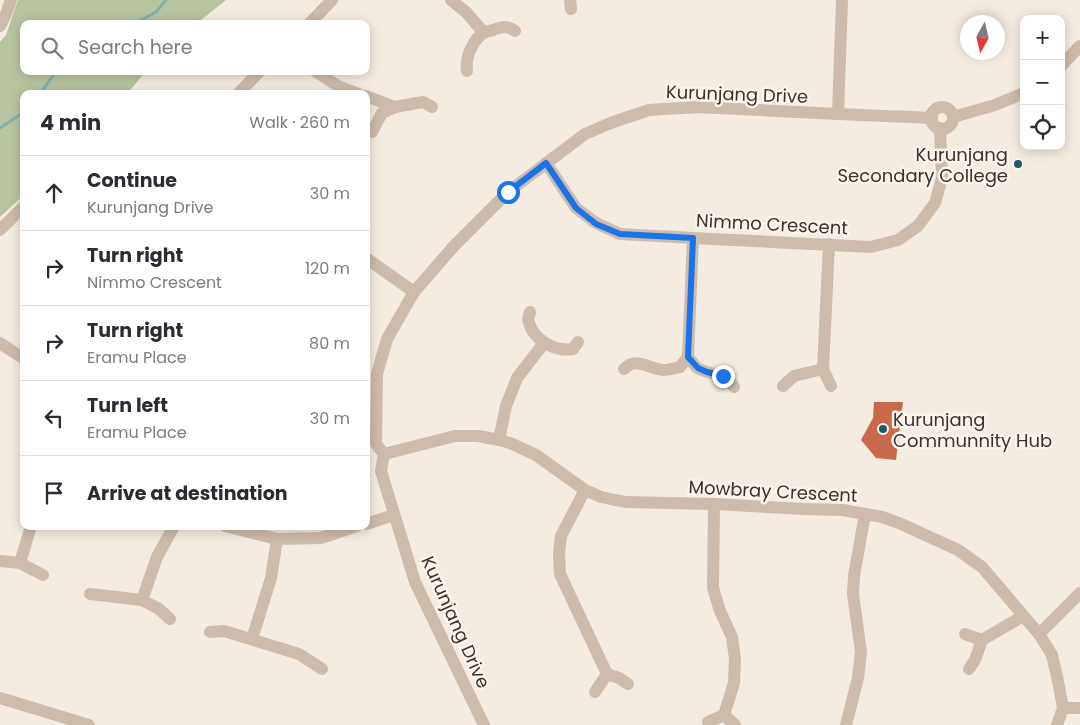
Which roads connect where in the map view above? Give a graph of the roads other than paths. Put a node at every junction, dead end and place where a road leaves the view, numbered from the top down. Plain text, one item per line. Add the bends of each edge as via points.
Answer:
1 (11, 0) edge
2 (332, 0) edge
3 (451, 0) edge
4 (842, 0) edge
5 (312, 20) edge
6 (0, 26) edge
7 (516, 31) dead end
8 (484, 32) junction
9 (1080, 46) edge
10 (1065, 62) edge
11 (467, 71) dead end
12 (256, 75) edge
13 (321, 75) edge
14 (242, 90) edge
15 (348, 90) edge
16 (1020, 96) edge
17 (370, 98) edge
18 (394, 107) junction
19 (432, 107) dead end
20 (838, 114) junction
21 (953, 117) junction
22 (932, 118) junction
23 (940, 128) junction
24 (372, 132) dead end
25 (546, 163) junction
26 (20, 210) edge
27 (0, 230) edge
28 (693, 238) junction
29 (829, 244) junction
30 (370, 261) edge
31 (414, 292) junction
32 (530, 312) dead end
33 (578, 342) dead end
34 (0, 343) edge
35 (544, 343) junction
36 (20, 356) edge
37 (688, 357) junction
38 (624, 369) dead end
39 (824, 369) junction
40 (783, 386) dead end
41 (831, 386) dead end
42 (734, 387) dead end
43 (500, 440) junction
44 (384, 454) junction
45 (585, 490) junction
46 (714, 504) junction
47 (865, 514) junction
48 (394, 515) junction
49 (370, 523) edge
50 (30, 530) edge
51 (172, 530) edge
52 (241, 530) edge
53 (346, 530) edge
54 (277, 539) junction
55 (0, 561) edge
56 (20, 563) junction
57 (43, 575) dead end
58 (90, 594) dead end
59 (1080, 594) edge
60 (142, 600) junction
61 (1023, 616) junction
62 (170, 619) dead end
63 (210, 632) dead end
64 (965, 634) dead end
65 (1039, 634) junction
66 (252, 640) junction
67 (982, 640) junction
68 (322, 669) dead end
69 (970, 669) dead end
70 (607, 674) junction
71 (628, 684) dead end
72 (595, 692) dead end
73 (0, 698) edge
74 (1063, 708) junction
75 (1080, 708) edge
76 (724, 715) junction
77 (55, 720) edge
78 (708, 722) dead end
79 (89, 725) edge
80 (484, 725) edge
81 (735, 725) edge
82 (846, 725) edge
83 (1058, 725) edge

1 - 6 street
2 - 5 street
3 - 8 street
4 - 20 street
7 - 8 street via 504,26
8 - 11 street via 474,44
9 - 10 street
12 - 14 street
13 - 15 street
16 - 21 street
17 - 18 street
18 - 19 street via 423,102
18 - 24 street via 382,113
20 - 22 street, Kurunjang Drive
20 - 25 street, Kurunjang Drive via 698,107 649,110 585,134
21 - 22 street via 950,110 943,107 934,111
21 - 23 street via 948,126
22 - 23 street
23 - 29 street, Nimmo Crescent via 942,178 936,203 918,226 898,240 871,246
25 - 28 street, Nimmo Crescent via 576,208 596,224 620,234
25 - 31 street, Kurunjang Drive via 508,192
26 - 27 street
28 - 29 street, Nimmo Crescent
28 - 37 street
29 - 39 street
30 - 31 street
31 - 44 street, Kurunjang Drive via 387,339 377,374 376,444
32 - 35 street via 528,319 532,330
33 - 35 street via 574,349 566,351
34 - 36 street
35 - 43 street via 516,378 506,406
37 - 38 street via 680,367 663,370 636,363
37 - 42 street via 698,368 727,378
39 - 40 street via 794,376
39 - 41 street
43 - 44 street, Mowbray Crescent via 455,436
43 - 45 street, Mowbray Crescent via 536,455
44 - 48 street, Kurunjang Drive via 381,471
45 - 46 street, Mowbray Crescent via 625,502
45 - 70 street via 562,536 560,574
46 - 47 street, Mowbray Crescent via 843,510
46 - 76 street via 713,588 732,637 735,659 734,683
47 - 61 street, Mowbray Crescent via 899,523 958,550 982,567
47 - 82 street via 853,594 861,652
48 - 49 street
48 - 80 street, Kurunjang Drive via 415,582
50 - 56 street
51 - 60 street via 157,557
52 - 54 street
53 - 54 street via 321,538
54 - 66 street via 271,578
55 - 56 street
56 - 57 street
58 - 60 street
59 - 65 street
60 - 62 street
61 - 65 street, Mowbray Crescent
61 - 67 street
63 - 66 street via 224,631
64 - 67 street
65 - 74 street, Mowbray Crescent via 1052,655
66 - 68 street via 299,654
67 - 69 street
70 - 71 street
70 - 72 street
73 - 77 street
74 - 75 street
74 - 83 street, Mowbray Crescent
76 - 78 street
76 - 81 street
77 - 79 street

